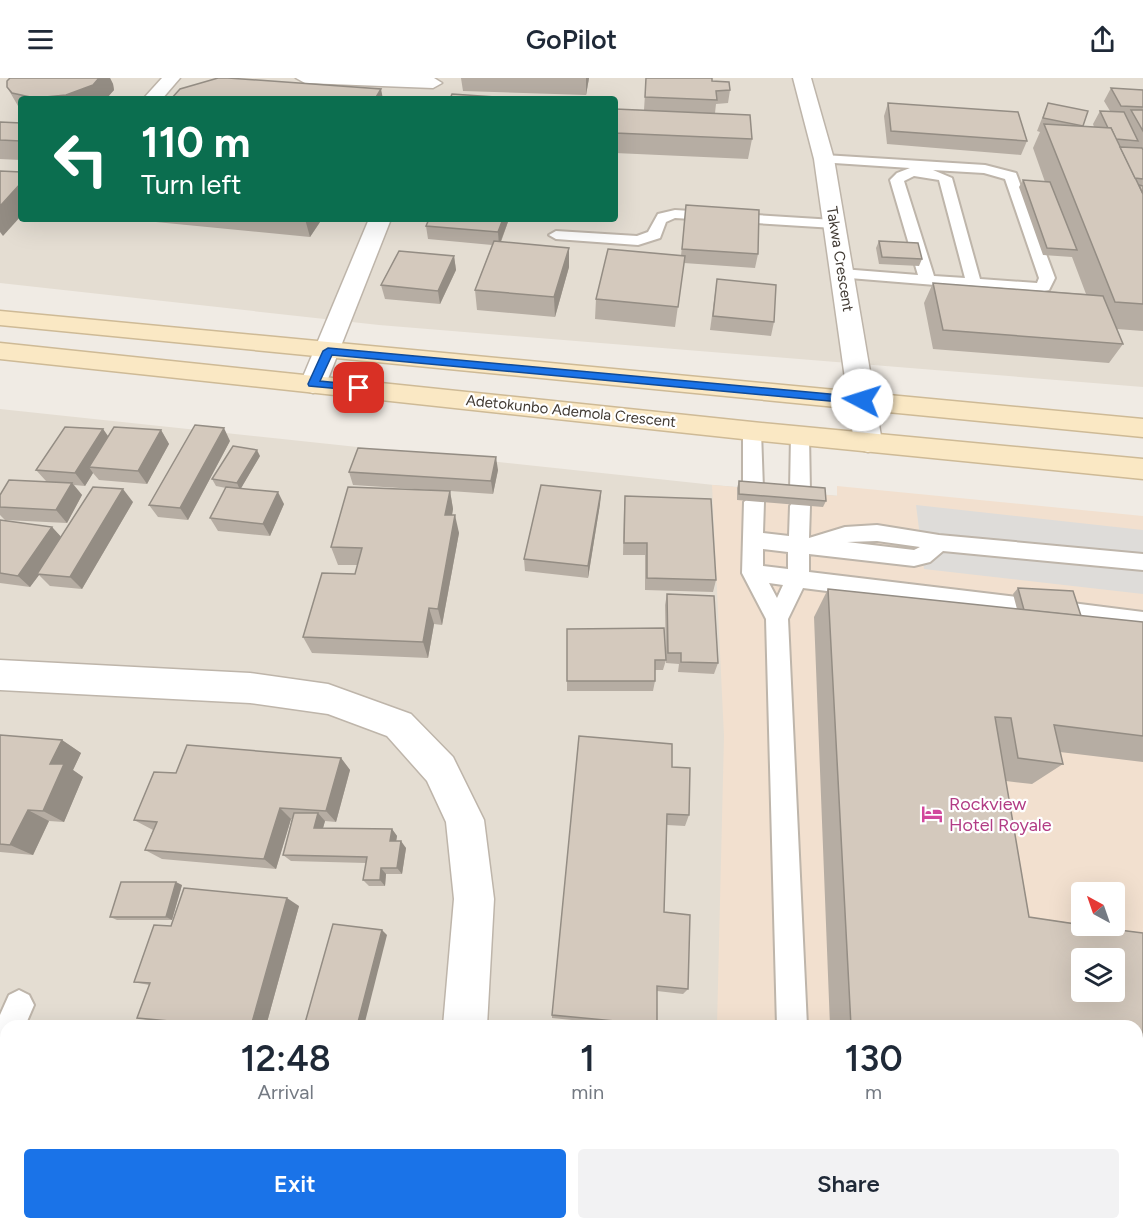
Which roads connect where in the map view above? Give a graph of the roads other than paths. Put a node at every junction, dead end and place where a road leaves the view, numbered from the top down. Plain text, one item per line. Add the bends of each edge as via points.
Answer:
1 (171, 78) edge
2 (305, 78) edge
3 (802, 78) edge
4 (431, 87) edge
5 (155, 96) edge
6 (824, 159) junction
7 (379, 222) edge
8 (834, 224) junction
9 (556, 235) dead end
10 (842, 274) junction
11 (927, 280) junction
12 (974, 284) junction
13 (0, 318) edge
14 (0, 351) edge
15 (328, 351) junction
16 (313, 384) junction
17 (862, 400) junction
18 (1143, 428) edge
19 (752, 431) junction
20 (800, 435) junction
21 (868, 442) junction
22 (1143, 469) edge
23 (753, 540) junction
24 (805, 546) junction
25 (1143, 562) edge
26 (752, 573) junction
27 (798, 577) junction
28 (1017, 606) dead end
29 (1072, 612) edge
30 (777, 619) junction
31 (1143, 621) edge
32 (0, 675) edge
33 (465, 1020) edge
34 (792, 1020) edge

1 - 5 street
2 - 4 street
3 - 6 street, Takwa Crescent
6 - 8 street, Takwa Crescent
6 - 12 lane via 985,169 1011,176 1046,284 1035,288
7 - 15 street
8 - 9 lane via 675,214 659,219 655,236 639,241
8 - 10 street, Takwa Crescent
10 - 11 lane
10 - 17 street, Takwa Crescent
11 - 12 lane
11 - 12 lane via 897,180 909,172 945,178
13 - 15 main road, Adetokunbo Ademola Crescent
14 - 16 main road, Adetokunbo Ademola Crescent
15 - 16 street
15 - 17 main road, Adetokunbo Ademola Crescent
16 - 19 main road, Adetokunbo Ademola Crescent
17 - 18 main road, Adetokunbo Ademola Crescent
17 - 21 street, Takwa Crescent
19 - 20 main road, Adetokunbo Ademola Crescent
19 - 23 lane
20 - 21 main road, Adetokunbo Ademola Crescent
20 - 24 lane
21 - 22 main road, Adetokunbo Ademola Crescent
23 - 24 lane
23 - 26 lane
24 - 25 lane via 914,558 939,543
24 - 27 lane
26 - 27 lane
26 - 30 lane
27 - 28 lane
27 - 30 lane
29 - 31 lane
30 - 34 lane
32 - 33 street via 250,688 328,699 399,725 440,769 465,820 474,899

